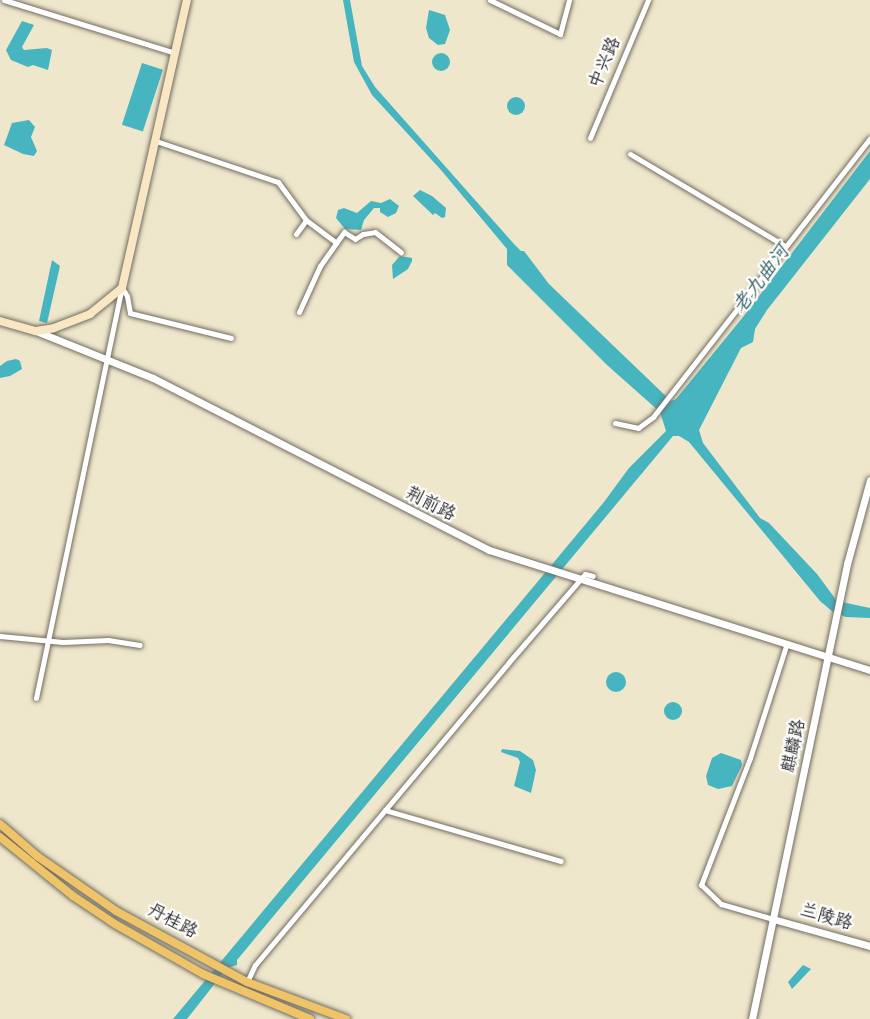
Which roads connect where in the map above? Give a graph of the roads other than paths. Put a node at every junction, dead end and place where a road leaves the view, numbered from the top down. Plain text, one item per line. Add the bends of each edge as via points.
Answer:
1 (4, 0) edge
2 (187, 0) edge
3 (490, 0) edge
4 (569, 0) edge
5 (648, 0) edge
6 (175, 53) junction
7 (590, 138) dead end
8 (870, 138) edge
9 (156, 141) junction
10 (630, 154) dead end
11 (306, 220) junction
12 (296, 234) dead end
13 (336, 243) junction
14 (785, 246) junction
15 (401, 252) dead end
16 (122, 288) junction
17 (299, 312) dead end
18 (0, 321) edge
19 (36, 331) junction
20 (231, 338) dead end
21 (107, 358) junction
22 (615, 423) dead end
23 (870, 480) edge
24 (593, 576) dead end
25 (580, 579) junction
26 (0, 636) edge
27 (48, 640) junction
28 (140, 645) dead end
29 (786, 646) dead end
30 (829, 658) junction
31 (870, 670) edge
32 (36, 698) dead end
33 (386, 810) junction
34 (0, 824) edge
35 (0, 837) edge
36 (561, 861) dead end
37 (773, 919) junction
38 (870, 946) edge
39 (247, 982) junction
40 (310, 1019) edge
41 (346, 1019) edge
42 (752, 1019) edge

1 - 6 street
2 - 6 main road
3 - 4 street via 560,34
5 - 7 street, 中兴路
6 - 9 main road
8 - 14 street
9 - 11 street via 278,182
9 - 16 main road
10 - 14 street
11 - 12 street
11 - 13 street
13 - 15 street via 344,232 355,239 375,232
13 - 17 street via 317,272
14 - 22 street via 657,412 638,428
16 - 19 main road via 90,314
16 - 20 street via 130,313
16 - 21 street
18 - 19 main road
19 - 21 street, 荆前路
21 - 25 street, 荆前路 via 153,378 466,541
21 - 27 street
23 - 30 street, 麒麟路 via 847,564
24 - 25 street via 585,574
25 - 30 street, 荆前路
25 - 33 street
26 - 27 street
27 - 28 street via 108,640
27 - 32 street
29 - 37 street via 750,758 701,885 721,904
30 - 31 street, 荆前路
30 - 37 street, 麒麟路
33 - 36 street
33 - 39 street via 255,965
34 - 39 main road, 丹桂路 via 37,856 116,911
35 - 40 main road, 丹桂路 via 73,896 115,924 204,974
37 - 38 street, 兰陵路
37 - 42 street, 麒麟路
39 - 41 main road, 丹桂路

